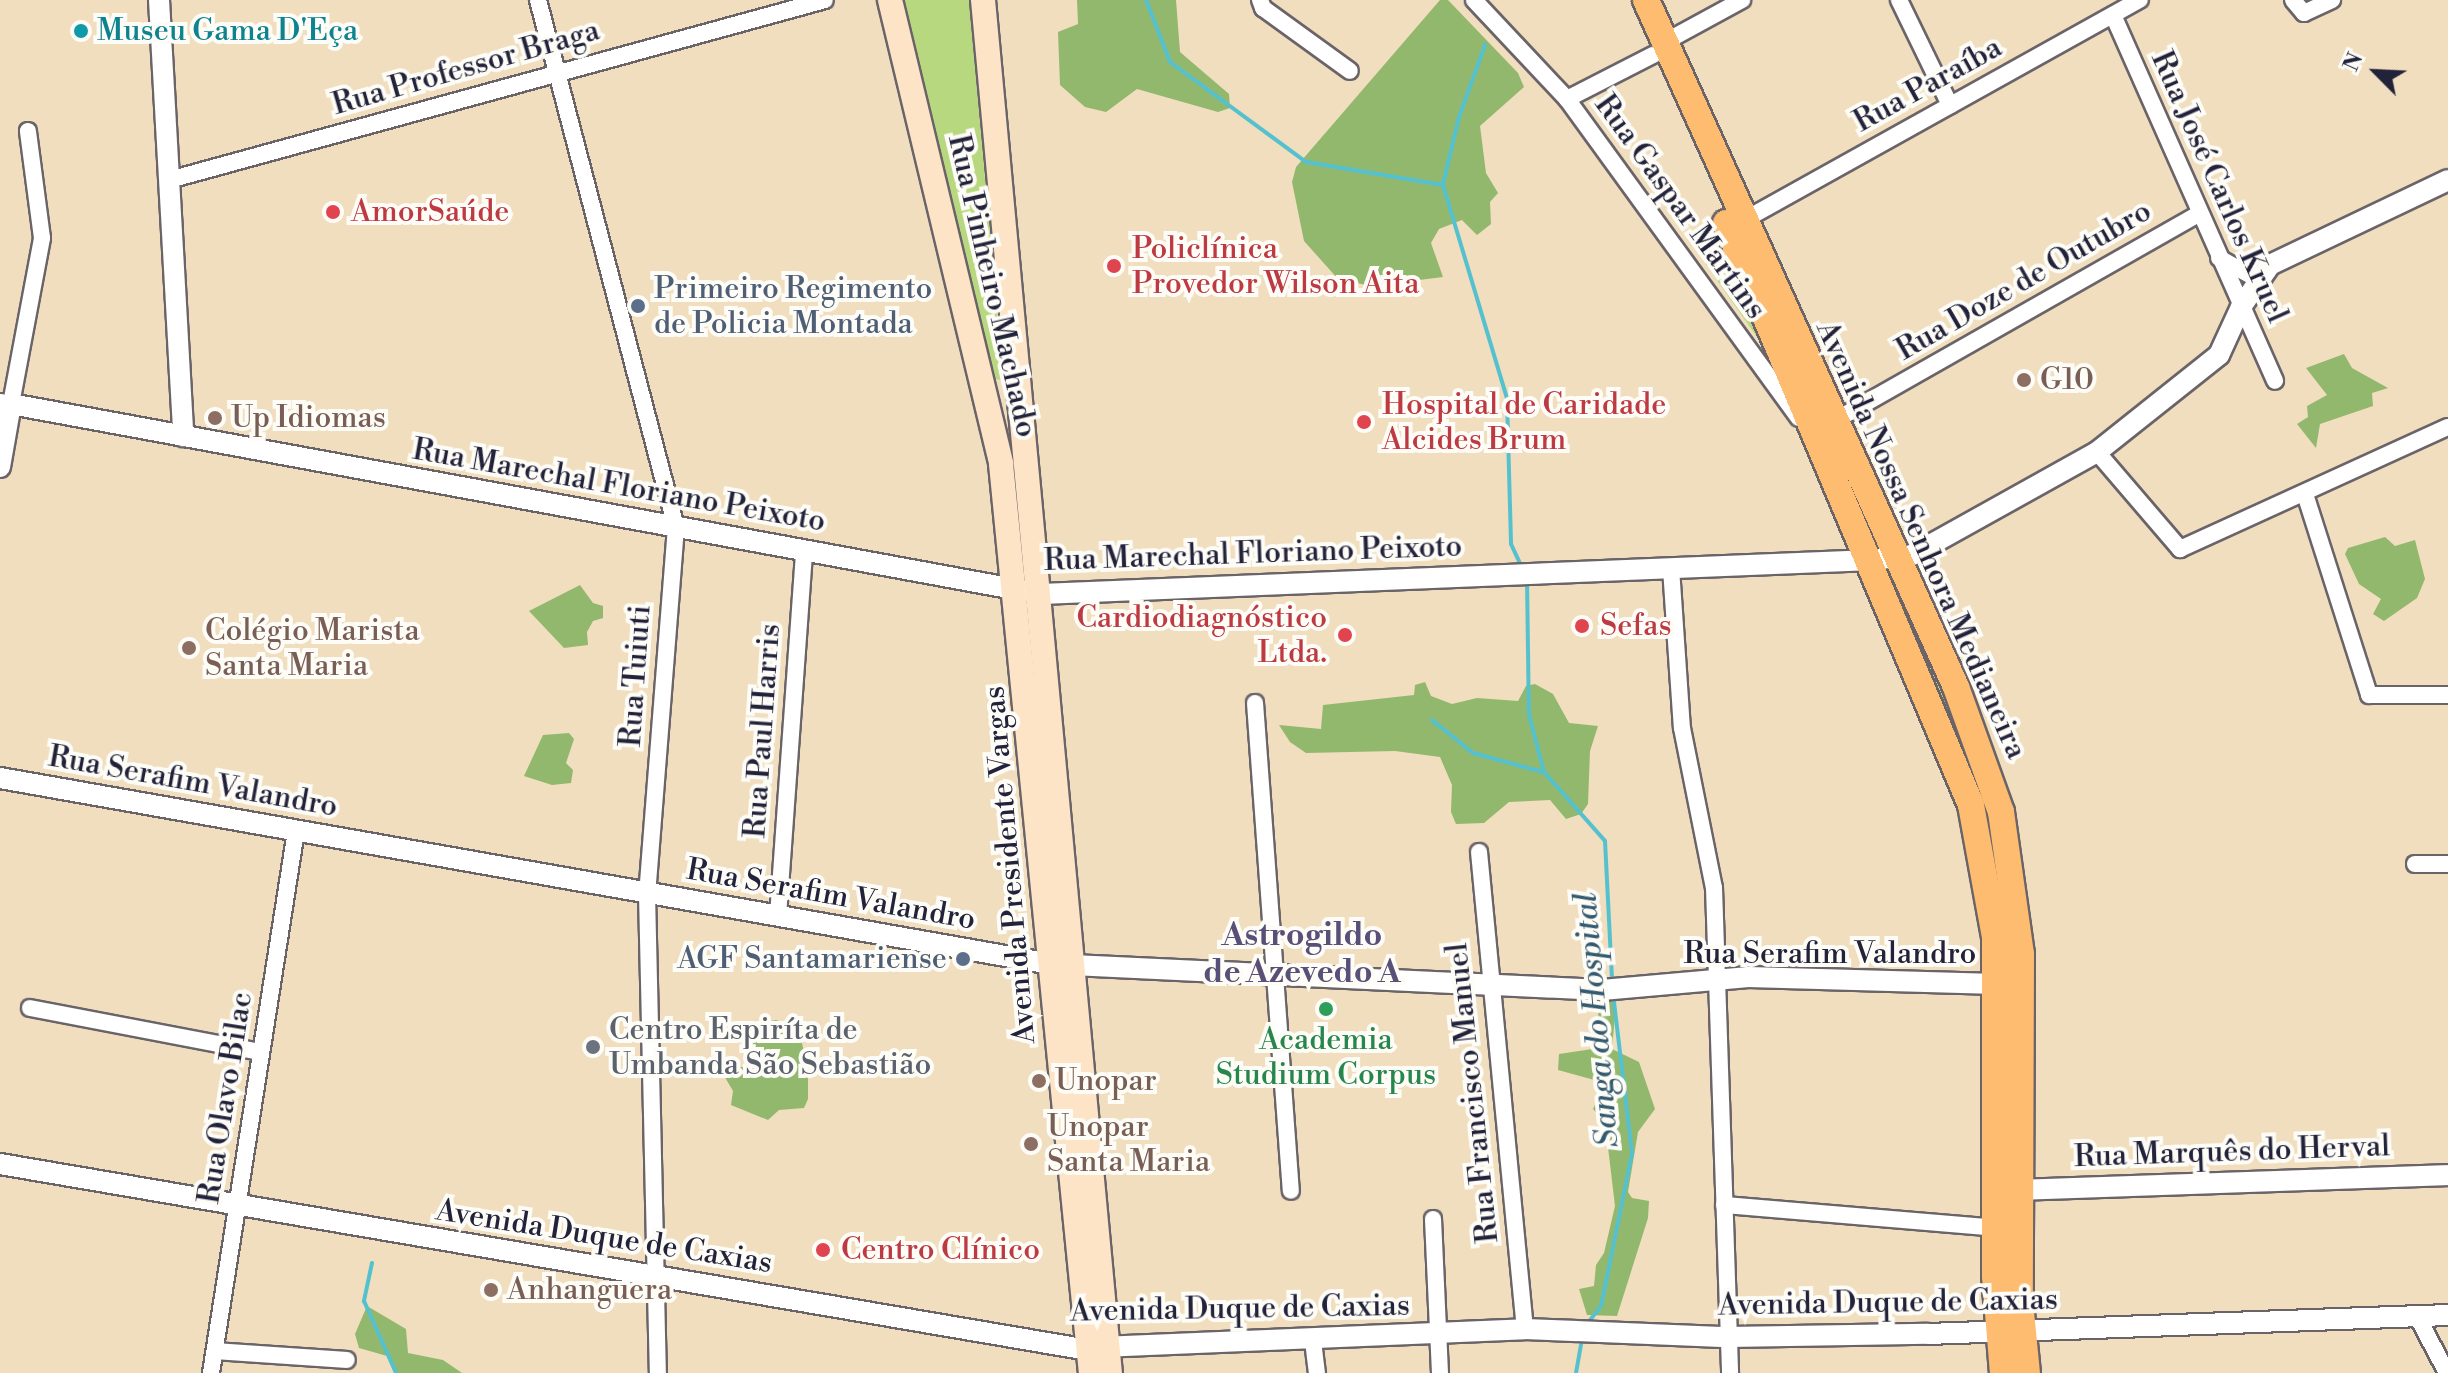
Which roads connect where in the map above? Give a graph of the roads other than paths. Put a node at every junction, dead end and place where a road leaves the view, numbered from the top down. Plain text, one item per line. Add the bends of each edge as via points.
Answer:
1 (159, 0) edge
2 (538, 0) edge
3 (825, 0) edge
4 (890, 0) edge
5 (983, 0) edge
6 (1260, 0) edge
7 (1474, 0) edge
8 (1629, 0) edge
9 (1646, 0) edge
10 (1742, 0) edge
11 (1899, 0) edge
12 (2140, 0) edge
13 (2293, 0) edge
14 (2332, 0) edge
15 (2113, 15) junction
16 (1659, 48) junction
17 (558, 70) junction
18 (1350, 71) dead end
19 (1567, 99) junction
20 (1950, 105) junction
21 (28, 131) dead end
22 (169, 180) junction
23 (2448, 180) edge
24 (2199, 214) junction
25 (1744, 220) junction
26 (2219, 258) junction
27 (2259, 280) junction
28 (2241, 307) junction
29 (1017, 377) junction
30 (2275, 381) dead end
31 (983, 382) junction
32 (6, 403) edge
33 (1834, 421) junction
34 (2448, 427) edge
35 (183, 436) junction
36 (2428, 436) junction
37 (2448, 437) edge
38 (2097, 452) junction
39 (1828, 458) junction
40 (0, 467) edge
41 (2305, 494) junction
42 (676, 527) junction
43 (804, 550) junction
44 (1884, 558) junction
45 (1671, 568) junction
46 (1016, 589) junction
47 (1041, 594) junction
48 (2448, 695) edge
49 (1255, 703) dead end
50 (0, 778) edge
51 (296, 831) junction
52 (1479, 852) dead end
53 (2415, 864) dead end
54 (2448, 864) edge
55 (647, 894) junction
56 (778, 916) junction
57 (1062, 964) junction
58 (1275, 974) junction
59 (1717, 978) junction
60 (1491, 984) junction
61 (1997, 984) junction
62 (30, 1008) dead end
63 (2020, 1012) junction
64 (261, 1052) junction
65 (0, 1164) edge
66 (2448, 1175) edge
67 (2019, 1190) junction
68 (1291, 1191) dead end
69 (1724, 1205) junction
70 (238, 1206) junction
71 (1433, 1219) dead end
72 (1996, 1228) junction
73 (655, 1278) junction
74 (2448, 1315) edge
75 (2417, 1316) junction
76 (1525, 1329) junction
77 (2011, 1332) junction
78 (1438, 1334) junction
79 (1728, 1337) junction
80 (1313, 1341) junction
81 (1098, 1348) junction
82 (215, 1351) junction
83 (347, 1360) dead end
84 (211, 1373) edge
85 (658, 1373) edge
86 (1091, 1373) edge
87 (1110, 1373) edge
88 (1317, 1373) edge
89 (1440, 1373) edge
90 (1730, 1373) edge
91 (2003, 1373) edge
92 (2027, 1373) edge
93 (2447, 1373) edge

1 - 22 street
2 - 17 street, Rua Tuiuti
3 - 17 street, Rua Professor Braga
4 - 31 main road, Rua Pinheiro Machado
5 - 29 main road, Avenida Presidente Vargas
6 - 18 street via 1263,8
7 - 19 street, Rua Gaspar Martins
8 - 16 main road, Avenida Nossa Senhora Medianeira
9 - 16 main road, Avenida Nossa Senhora Medianeira
10 - 16 street
11 - 20 street
12 - 15 street, Rua Paraíba
13 - 14 street via 2304,13
15 - 20 street, Rua Paraíba
15 - 24 street, Rua José Carlos Kruel
16 - 19 street
16 - 25 main road, Avenida Nossa Senhora Medianeira
16 - 39 main road, Avenida Nossa Senhora Medianeira
17 - 22 street, Rua Professor Braga
17 - 42 street, Rua Tuiuti
19 - 39 street, Rua Gaspar Martins
20 - 25 street, Rua Paraíba
21 - 32 street via 42,238
22 - 35 street
23 - 27 street, Rua Marechal Floriano Peixoto via 2286,254
24 - 26 street, Rua José Carlos Kruel
24 - 33 street, Rua Doze de Outubro
25 - 33 main road, Avenida Nossa Senhora Medianeira
26 - 27 street
26 - 28 street, Rua José Carlos Kruel
27 - 28 street, Rua Marechal Floriano Peixoto
28 - 30 street, Rua José Carlos Kruel
28 - 38 street, Rua Marechal Floriano Peixoto via 2219,355
29 - 31 main road via 1000,387
29 - 47 main road, Avenida Presidente Vargas
31 - 46 main road, Rua Pinheiro Machado via 1001,464
32 - 35 street, Rua Marechal Floriano Peixoto
32 - 40 street
33 - 44 main road, Avenida Nossa Senhora Medianeira
34 - 36 street
35 - 42 street, Rua Marechal Floriano Peixoto
36 - 37 street
36 - 41 street
38 - 41 street via 2180,549
38 - 44 street, Rua Marechal Floriano Peixoto via 1912,555
39 - 44 main road, Avenida Nossa Senhora Medianeira
41 - 48 street via 2369,695
42 - 43 street, Rua Marechal Floriano Peixoto
42 - 55 street, Rua Tuiuti
43 - 46 street, Rua Marechal Floriano Peixoto
43 - 56 street, Rua Paul Harris
44 - 45 street, Rua Marechal Floriano Peixoto
44 - 61 main road, Avenida Nossa Senhora Medianeira via 1971,805 1991,896
44 - 63 main road, Avenida Nossa Senhora Medianeira via 1956,687 2001,812 2018,908
45 - 47 street, Rua Marechal Floriano Peixoto
45 - 59 street via 1682,728 1714,888
46 - 47 street, Rua Marechal Floriano Peixoto
46 - 57 main road, Avenida Presidente Vargas
47 - 57 main road, Avenida Presidente Vargas
49 - 58 street
50 - 51 street, Rua Serafim Valandro
51 - 55 street, Rua Serafim Valandro
51 - 64 street, Rua Olavo Bilac
52 - 60 street, Rua Francisco Manuel
53 - 54 street
55 - 56 street, Rua Serafim Valandro
55 - 73 street, Rua Tuiuti
56 - 57 street, Rua Serafim Valandro
57 - 58 street, Rua Serafim Valandro
57 - 81 main road, Avenida Presidente Vargas
58 - 60 street, Rua Serafim Valandro
58 - 68 street
59 - 60 street, Rua Serafim Valandro via 1602,990
59 - 61 street, Rua Serafim Valandro
59 - 69 street
60 - 76 street, Rua Francisco Manuel
61 - 63 main road via 2016,1000
61 - 72 main road, Avenida Nossa Senhora Medianeira
62 - 64 street
63 - 67 main road, Avenida Nossa Senhora Medianeira
64 - 70 street, Rua Olavo Bilac
65 - 70 street, Avenida Duque de Caxias
66 - 67 street, Rua Marquês do Herval
67 - 77 main road, Avenida Nossa Senhora Medianeira
69 - 72 street
69 - 79 street
70 - 73 street, Avenida Duque de Caxias
70 - 82 street, Rua Olavo Bilac
71 - 78 street, Rua Francisco Manuel
72 - 77 main road, Avenida Nossa Senhora Medianeira
73 - 81 street, Avenida Duque de Caxias
73 - 85 street, Rua Tuiuti
74 - 75 street, Avenida Duque de Caxias
75 - 77 street, Avenida Duque de Caxias
75 - 93 street
76 - 78 street, Avenida Duque de Caxias
76 - 79 street, Avenida Duque de Caxias
77 - 79 street, Avenida Duque de Caxias
77 - 91 main road, Avenida Nossa Senhora Medianeira
77 - 92 main road, Avenida Nossa Senhora Medianeira
78 - 80 street, Avenida Duque de Caxias
78 - 89 street, Rua Francisco Manuel
79 - 90 street
80 - 81 street, Avenida Duque de Caxias
80 - 88 street
81 - 86 main road, Avenida Presidente Vargas
81 - 87 main road, Avenida Presidente Vargas
82 - 83 street
82 - 84 street, Rua Olavo Bilac

